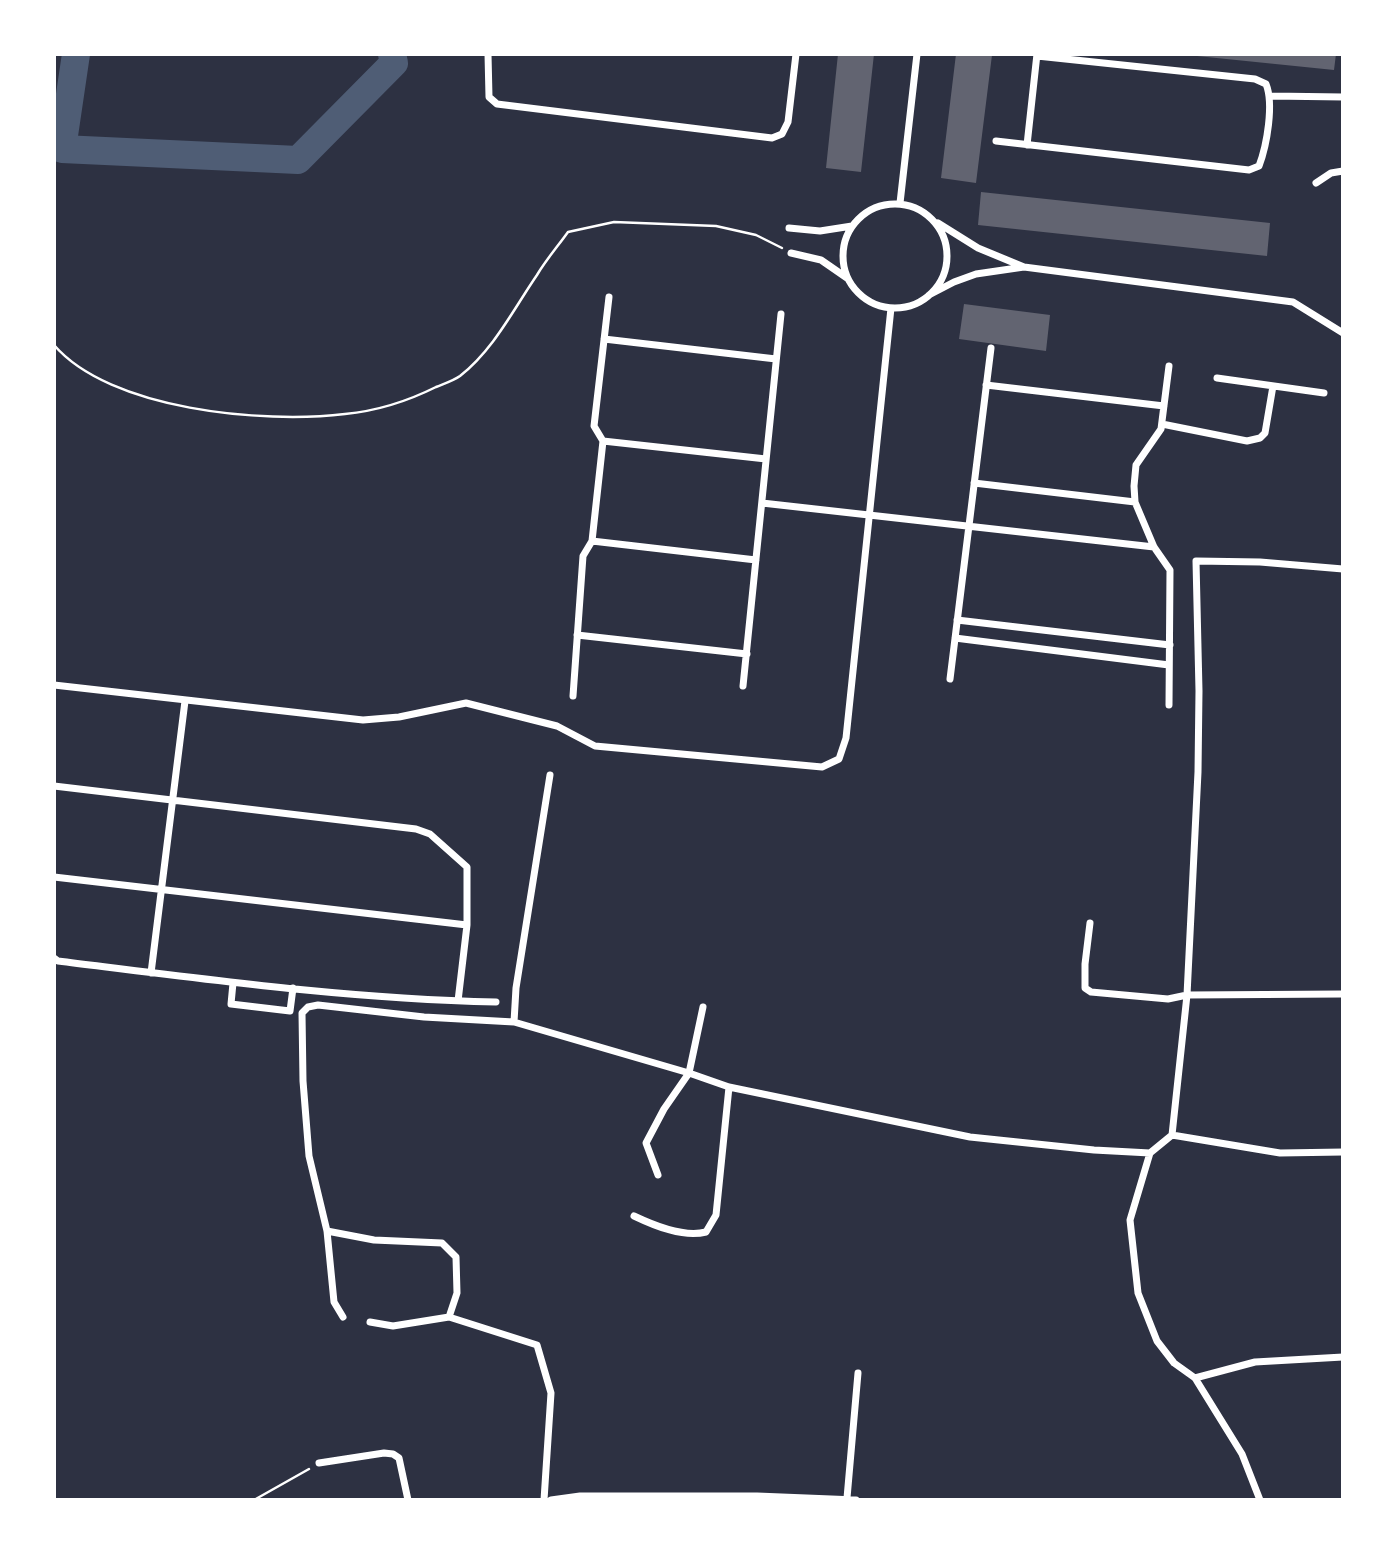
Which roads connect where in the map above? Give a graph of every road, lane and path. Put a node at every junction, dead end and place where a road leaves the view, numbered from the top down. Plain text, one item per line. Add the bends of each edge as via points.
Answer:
1 (488, 54) edge
2 (796, 54) edge
3 (917, 54) edge
4 (1037, 55) edge
5 (1271, 96) junction
6 (1343, 96) edge
7 (996, 141) dead end
8 (1027, 145) junction
9 (1343, 171) edge
10 (1316, 183) dead end
11 (900, 204) junction
12 (935, 222) junction
13 (852, 226) junction
14 (789, 228) dead end
15 (791, 253) joint
16 (1024, 267) junction
17 (847, 278) junction
18 (929, 296) junction
19 (609, 297) dead end
20 (891, 308) junction
21 (781, 314) dead end
22 (1343, 333) edge
23 (604, 339) junction
24 (54, 345) edge
25 (990, 348) dead end
26 (776, 359) junction
27 (1169, 366) dead end
28 (1217, 379) dead end
29 (986, 385) junction
30 (1273, 386) junction
31 (1324, 393) dead end
32 (1164, 406) junction
33 (1162, 424) junction
34 (603, 441) junction
35 (766, 459) junction
36 (974, 483) junction
37 (1135, 502) junction
38 (762, 503) junction
39 (869, 517) junction
40 (969, 527) junction
41 (592, 541) junction
42 (1154, 547) junction
43 (756, 561) junction
44 (1343, 569) edge
45 (957, 620) junction
46 (1066, 633) junction
47 (577, 635) junction
48 (955, 638) junction
49 (1170, 645) junction
50 (1064, 652) junction
51 (747, 654) junction
52 (1169, 665) junction
53 (950, 679) dead end
54 (54, 685) edge
55 (743, 687) dead end
56 (573, 696) dead end
57 (185, 701) junction
58 (1169, 705) dead end
59 (550, 775) dead end
60 (54, 786) edge
61 (173, 800) junction
62 (54, 877) edge
63 (161, 890) junction
64 (1090, 923) dead end
65 (467, 925) junction
66 (54, 958) edge
67 (150, 972) junction
68 (233, 983) junction
69 (293, 988) junction
70 (1343, 994) edge
71 (1187, 995) junction
72 (458, 1001) junction
73 (496, 1002) dead end
74 (703, 1007) dead end
75 (514, 1023) junction
76 (689, 1073) junction
77 (729, 1087) junction
78 (1172, 1135) junction
79 (1343, 1152) edge
80 (1150, 1153) junction
81 (658, 1175) dead end
82 (634, 1216) dead end
83 (327, 1231) junction
84 (343, 1317) dead end
85 (449, 1317) junction
86 (370, 1322) dead end
87 (1343, 1357) edge
88 (858, 1373) dead end
89 (1195, 1378) junction
90 (319, 1463) joint
91 (580, 1498) edge
92 (851, 1499) edge
93 (254, 1500) edge
94 (408, 1500) edge
95 (544, 1500) edge
96 (551, 1500) edge
97 (1260, 1500) edge

1 - 2 street via 489,97 497,104 772,138 782,134 788,122
3 - 11 street
4 - 5 street via 1255,79 1266,84
4 - 8 street
5 - 6 street
5 - 8 street via 1264,153 1259,166 1249,170
7 - 8 street
9 - 10 street
11 - 12 street via 919,209
11 - 13 street via 881,205
12 - 16 street via 978,248
12 - 18 street via 945,240 947,260 942,279
13 - 14 street via 820,231
13 - 17 street via 842,261
15 - 17 street via 821,260
15 - 24 path via 756,235 716,226 614,222 568,232 501,332 459,376 410,400 346,414 277,418 144,397 101,382 66,359
16 - 18 street via 976,274
16 - 22 street via 1293,302
17 - 20 street via 858,293
18 - 20 street via 911,306
19 - 23 street
20 - 39 street
21 - 26 street
23 - 26 street
23 - 34 street via 594,426
25 - 29 street
26 - 35 street
27 - 32 street
28 - 30 street
29 - 32 street
29 - 36 street
30 - 31 street
30 - 33 street via 1265,433 1260,438 1247,441
32 - 33 street
33 - 37 street via 1136,465
34 - 35 street
34 - 41 street
35 - 38 street
36 - 37 street
36 - 40 street
37 - 42 street
38 - 39 street
38 - 43 street
39 - 40 street
39 - 57 street via 846,738 839,759 822,767 595,746 557,726 466,703 363,720
40 - 42 street
40 - 45 street
41 - 43 street
41 - 47 street via 583,556
42 - 49 street via 1170,570
43 - 51 street
44 - 71 street via 1196,561 1198,772
45 - 46 street
45 - 48 street
46 - 49 street
46 - 50 street
47 - 51 street
47 - 56 street
48 - 50 street
48 - 53 street
49 - 52 street
50 - 52 street
51 - 55 street
52 - 58 street
54 - 57 street
57 - 61 street
59 - 75 street
60 - 61 street
61 - 63 street
61 - 65 street via 430,834 467,867
62 - 63 street
63 - 65 street
63 - 67 street
64 - 71 street via 1085,988 1168,999
65 - 72 street
66 - 67 street
67 - 68 street
68 - 69 street
68 - 69 street via 231,1004 290,1011
69 - 72 street
70 - 71 street
71 - 78 street
72 - 73 street
74 - 76 street
75 - 76 street
75 - 83 street via 318,1005 302,1013 309,1156
76 - 77 street
76 - 81 street via 646,1143
77 - 80 street via 971,1138
77 - 82 street via 716,1215 706,1232 656,1227
78 - 79 street via 1280,1153
78 - 80 street
80 - 89 street via 1130,1220 1138,1293 1157,1341 1174,1363
83 - 84 street via 334,1302
83 - 85 street via 374,1240 442,1243 456,1257 457,1293
85 - 86 street via 393,1326
85 - 95 street via 537,1345 551,1393
87 - 89 street via 1255,1362
88 - 92 street
89 - 97 street via 1242,1454
90 - 93 path
90 - 94 street via 393,1454 399,1458
91 - 92 street
91 - 96 street

